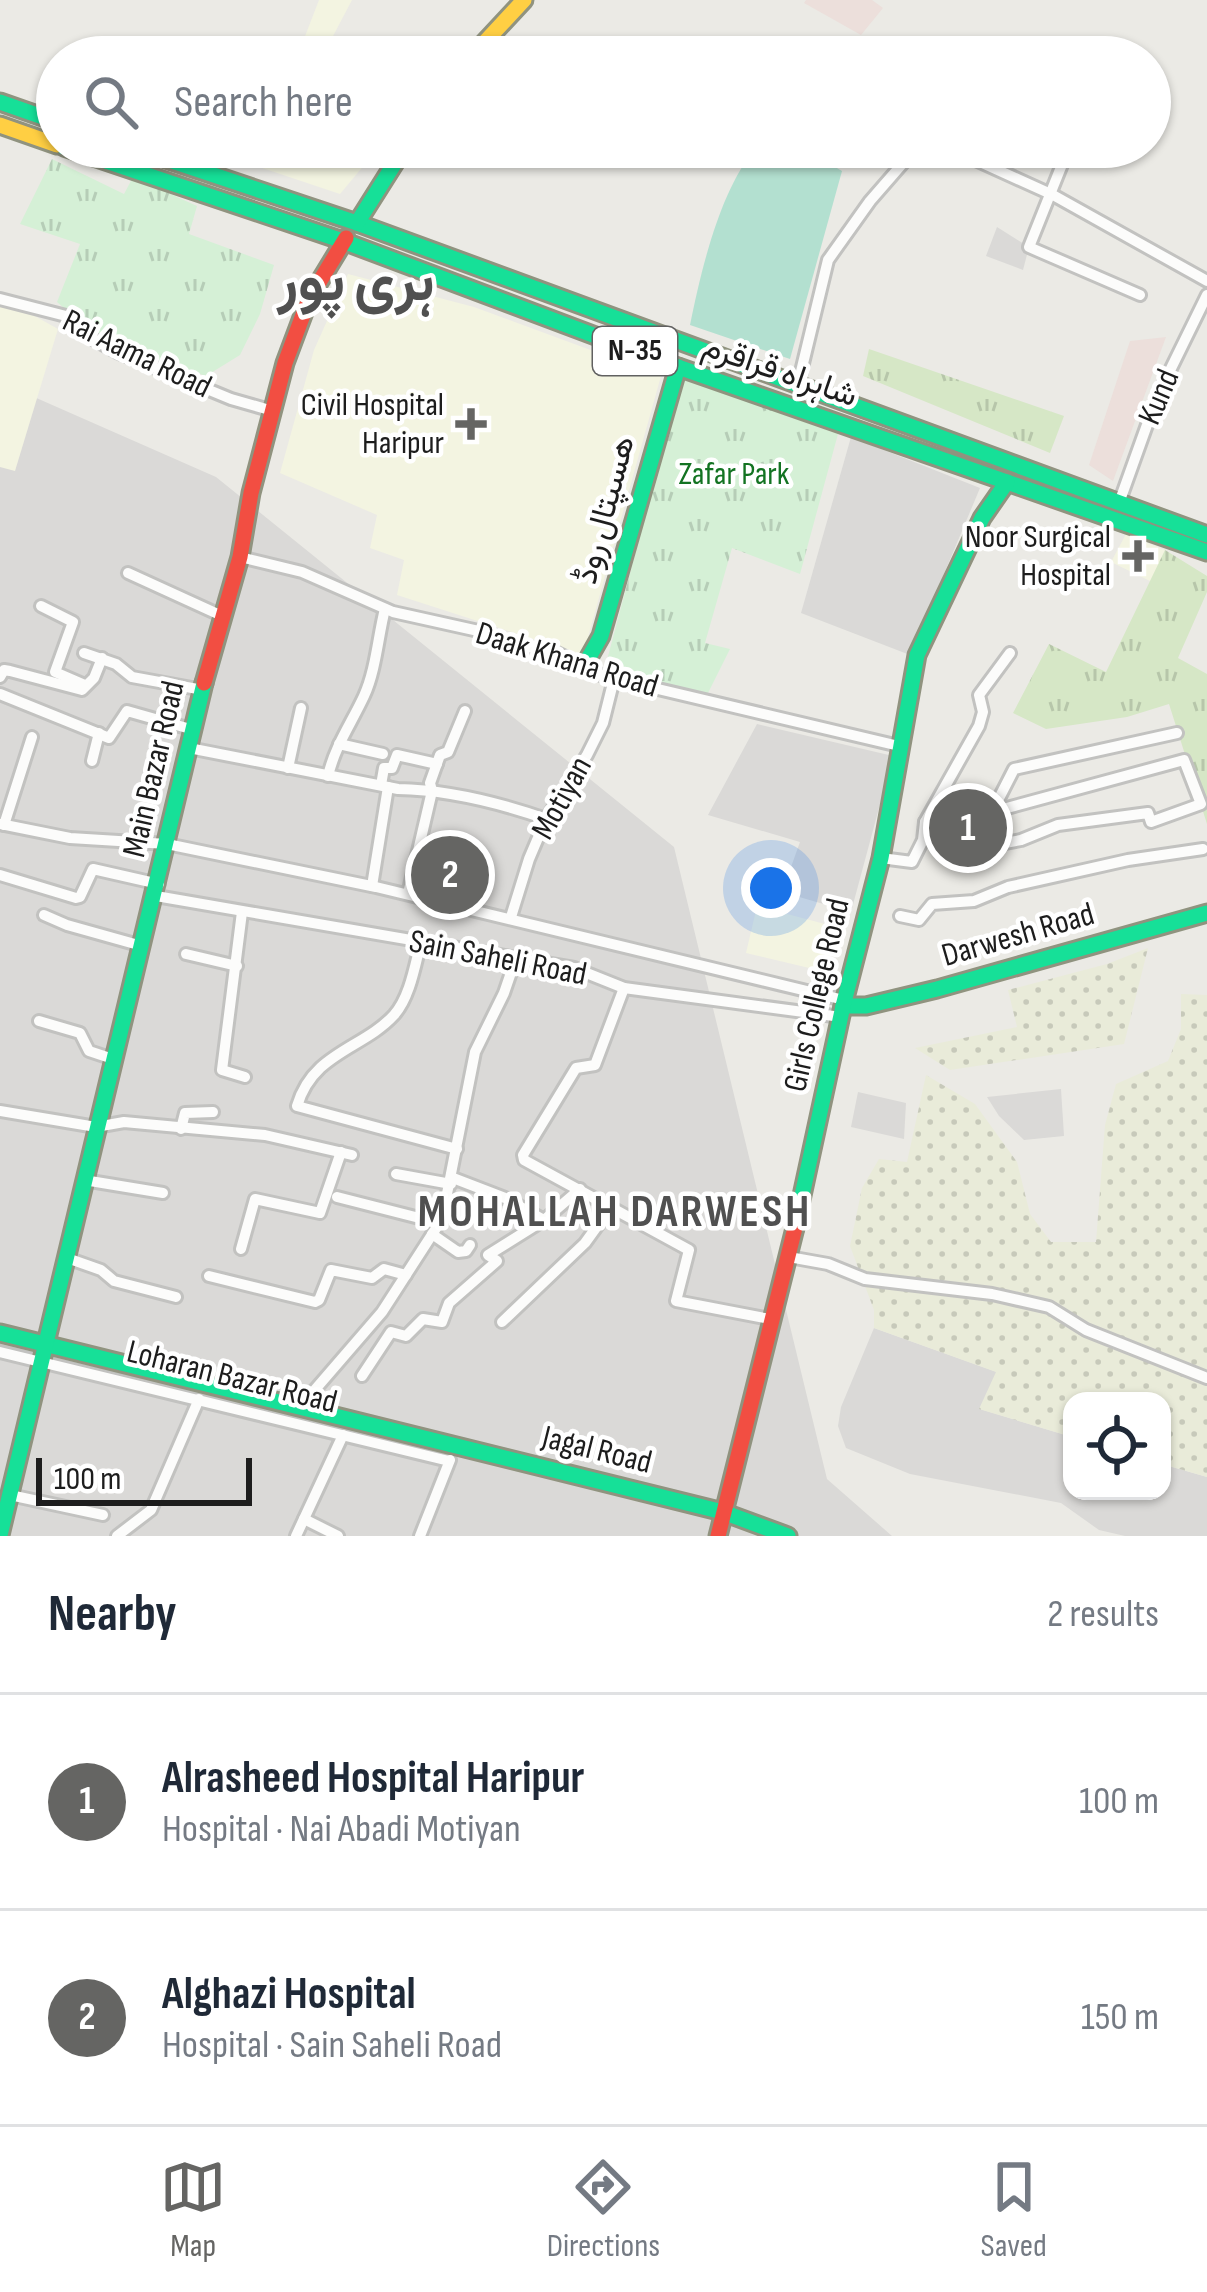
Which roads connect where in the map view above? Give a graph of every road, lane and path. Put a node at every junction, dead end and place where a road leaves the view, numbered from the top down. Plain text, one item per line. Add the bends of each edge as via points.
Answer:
1 (524, 0) edge
2 (491, 36) edge
3 (0, 102) edge
4 (36, 115) edge
5 (0, 125) edge
6 (36, 137) edge
7 (126, 168) edge
8 (193, 168) edge
9 (392, 168) edge
10 (899, 168) edge
11 (993, 168) edge
12 (1062, 168) edge
13 (1053, 195) junction
14 (357, 223) junction
15 (343, 241) junction
16 (1207, 281) edge
17 (1140, 295) dead end
18 (1207, 296) edge
19 (0, 299) edge
20 (678, 367) junction
21 (798, 387) junction
22 (272, 411) junction
23 (1007, 482) junction
24 (1120, 502) junction
25 (1207, 535) edge
26 (1207, 552) edge
27 (240, 557) junction
28 (128, 573) dead end
29 (41, 606) dead end
30 (385, 609) junction
31 (220, 615) junction
32 (84, 653) dead end
33 (1010, 653) dead end
34 (102, 658) junction
35 (584, 666) junction
36 (0, 677) edge
37 (614, 679) junction
38 (86, 685) junction
39 (202, 690) junction
40 (0, 694) edge
41 (301, 708) dead end
42 (465, 711) dead end
43 (194, 730) junction
44 (99, 733) junction
45 (1177, 733) dead end
46 (32, 737) dead end
47 (339, 744) junction
48 (899, 746) junction
49 (189, 748) junction
50 (383, 754) dead end
51 (92, 761) dead end
52 (437, 764) junction
53 (288, 768) junction
54 (328, 776) junction
55 (384, 786) junction
56 (432, 791) junction
57 (992, 812) junction
58 (546, 819) junction
59 (925, 821) junction
60 (2, 825) edge
61 (167, 844) junction
62 (994, 845) dead end
63 (1203, 849) dead end
64 (880, 858) junction
65 (0, 874) edge
66 (372, 886) junction
67 (157, 890) junction
68 (408, 894) junction
69 (242, 912) junction
70 (1207, 913) edge
71 (44, 915) dead end
72 (901, 916) dead end
73 (511, 917) junction
74 (421, 942) junction
75 (142, 946) junction
76 (186, 954) dead end
77 (516, 958) junction
78 (237, 966) junction
79 (624, 988) junction
80 (843, 1008) junction
81 (39, 1021) dead end
82 (113, 1059) junction
83 (245, 1077) dead end
84 (0, 1111) edge
85 (213, 1112) dead end
86 (96, 1127) junction
87 (181, 1129) junction
88 (457, 1149) junction
89 (396, 1174) dead end
90 (84, 1180) junction
91 (452, 1181) junction
92 (580, 1189) junction
93 (163, 1193) dead end
94 (337, 1197) dead end
95 (610, 1207) junction
96 (544, 1220) junction
97 (435, 1229) junction
98 (470, 1245) dead end
99 (242, 1249) dead end
100 (789, 1257) junction
101 (67, 1258) junction
102 (406, 1275) junction
103 (209, 1276) dead end
104 (176, 1297) dead end
105 (770, 1318) junction
106 (502, 1322) dead end
107 (0, 1334) edge
108 (0, 1352) edge
109 (46, 1353) junction
110 (362, 1376) dead end
111 (1207, 1378) edge
112 (199, 1399) junction
113 (300, 1407) junction
114 (343, 1435) junction
115 (453, 1454) junction
116 (10, 1495) junction
117 (723, 1512) junction
118 (103, 1515) dead end
119 (304, 1519) junction
120 (0, 1535) edge
121 (117, 1536) edge
122 (296, 1536) edge
123 (338, 1536) edge
124 (420, 1536) edge
125 (718, 1536) edge
126 (788, 1536) edge

1 - 2 main road
3 - 4 main road
5 - 6 main road, شاہراہ قراقرم / N-35
7 - 15 main road, شاہراہ قراقرم / N-35
8 - 14 main road, شاہراہ قراقرم / N-35
9 - 14 main road, Main Bazar Road
10 - 21 street via 828,260
11 - 13 street
12 - 13 street
13 - 16 street
13 - 17 street via 1029,247
14 - 15 main road, Main Bazar Road
14 - 21 main road, شاہراہ قراقرم / N-35
15 - 20 main road, شاہراہ قراقرم / N-35
15 - 22 main road, Main Bazar Road via 301,319
18 - 24 street, Kund via 1157,397
19 - 22 street, Rai Aama Road via 65,316 117,352
20 - 23 main road, شاہراہ قراقرم / N-35
20 - 35 main road, ھسپتال روڈ via 601,637
21 - 24 main road, شاہراہ قراقرم / N-35
22 - 27 main road, Main Bazar Road
23 - 26 main road, شاہراہ قراقرم / N-35
23 - 48 main road, Girls College Road via 917,656
24 - 25 main road, شاہراہ قراقرم / N-35
27 - 30 street, Daak Khana Road via 302,572
27 - 31 main road, Main Bazar Road
28 - 31 street
29 - 38 street via 73,622 55,671
30 - 35 street, Daak Khana Road
30 - 47 street via 366,693
31 - 39 main road, Main Bazar Road
32 - 34 street
33 - 59 street via 980,695 979,726
34 - 38 street
34 - 39 street via 132,676
35 - 37 street, Daak Khana Road
36 - 38 street via 10,670
37 - 48 street, Daak Khana Road
37 - 58 street, Motiyan via 587,755
39 - 43 main road, Main Bazar Road
40 - 44 street
41 - 53 street
42 - 52 street
43 - 44 street via 127,711 112,736
43 - 49 main road, Main Bazar Road
44 - 51 street
45 - 57 street via 1014,769
46 - 60 street
47 - 50 street
47 - 54 street
48 - 64 main road, Girls College Road
49 - 53 street
49 - 61 main road, Main Bazar Road
52 - 55 street via 397,755 384,768
52 - 56 street
53 - 54 street
54 - 55 street
55 - 56 street
55 - 66 street
56 - 58 street
56 - 68 street
57 - 59 street via 978,808 973,819 954,815 944,825
57 - 62 street via 1184,760 1202,805 1151,822 1148,813 1058,825
58 - 73 street, Motiyan
59 - 64 street via 912,862
60 - 61 street, Sain Saheli Road
61 - 66 street, Sain Saheli Road
61 - 67 main road, Main Bazar Road
63 - 72 street via 932,904 919,920
64 - 80 main road, Girls College Road
65 - 67 street, Sain Saheli Road via 76,898 93,869
66 - 68 street, Sain Saheli Road
67 - 69 street, Sain Saheli Road
67 - 75 main road, Main Bazar Road
68 - 73 street, Sain Saheli Road
69 - 74 street, Sain Saheli Road
69 - 78 street
70 - 80 main road, Darwesh Road
71 - 75 street
73 - 80 street, Sain Saheli Road
74 - 77 street, Sain Saheli Road
74 - 88 street via 396,1013 326,1064 297,1106
75 - 82 main road, Main Bazar Road
76 - 78 street
77 - 79 street, Sain Saheli Road
77 - 88 street via 475,1052
78 - 83 street via 222,1070
79 - 80 street, Sain Saheli Road
79 - 92 street via 595,1065 576,1067 523,1156
80 - 100 main road, Girls College Road
81 - 82 street via 80,1033 89,1051
82 - 86 main road, Main Bazar Road
84 - 86 street
85 - 87 street via 184,1113
86 - 87 street
86 - 90 main road, Main Bazar Road
87 - 99 street via 265,1135 347,1154 320,1213 255,1199
88 - 91 street
89 - 91 street
90 - 93 street
90 - 101 main road, Main Bazar Road
91 - 96 street
91 - 97 street
92 - 95 street
92 - 96 street
94 - 97 street
95 - 105 street via 689,1250 676,1301
95 - 106 street via 597,1231
96 - 110 street via 488,1255 497,1261 449,1303 442,1322 423,1319 406,1336 391,1332
97 - 98 street via 458,1252
97 - 102 street
100 - 105 main road, Girls College Road
100 - 111 street via 865,1279 1049,1307
101 - 104 street
101 - 109 main road, Main Bazar Road
102 - 103 street via 331,1270 315,1302
102 - 113 street
105 - 117 main road, Girls College Road
107 - 109 main road, Loharan Bazar Road
108 - 109 street, Loharan Bazar Road
109 - 112 street, Loharan Bazar Road
109 - 113 main road, Jagal Road
109 - 116 main road, Main Bazar Road
112 - 114 street, Loharan Bazar Road
112 - 121 street via 151,1510
113 - 115 main road, Jagal Road
114 - 115 street, Loharan Bazar Road
114 - 119 street
115 - 117 main road, Jagal Road
115 - 124 street
116 - 118 street
116 - 120 main road, Main Bazar Road
117 - 125 main road, Girls College Road
117 - 126 main road, Jagal Road
119 - 122 street
119 - 123 street

